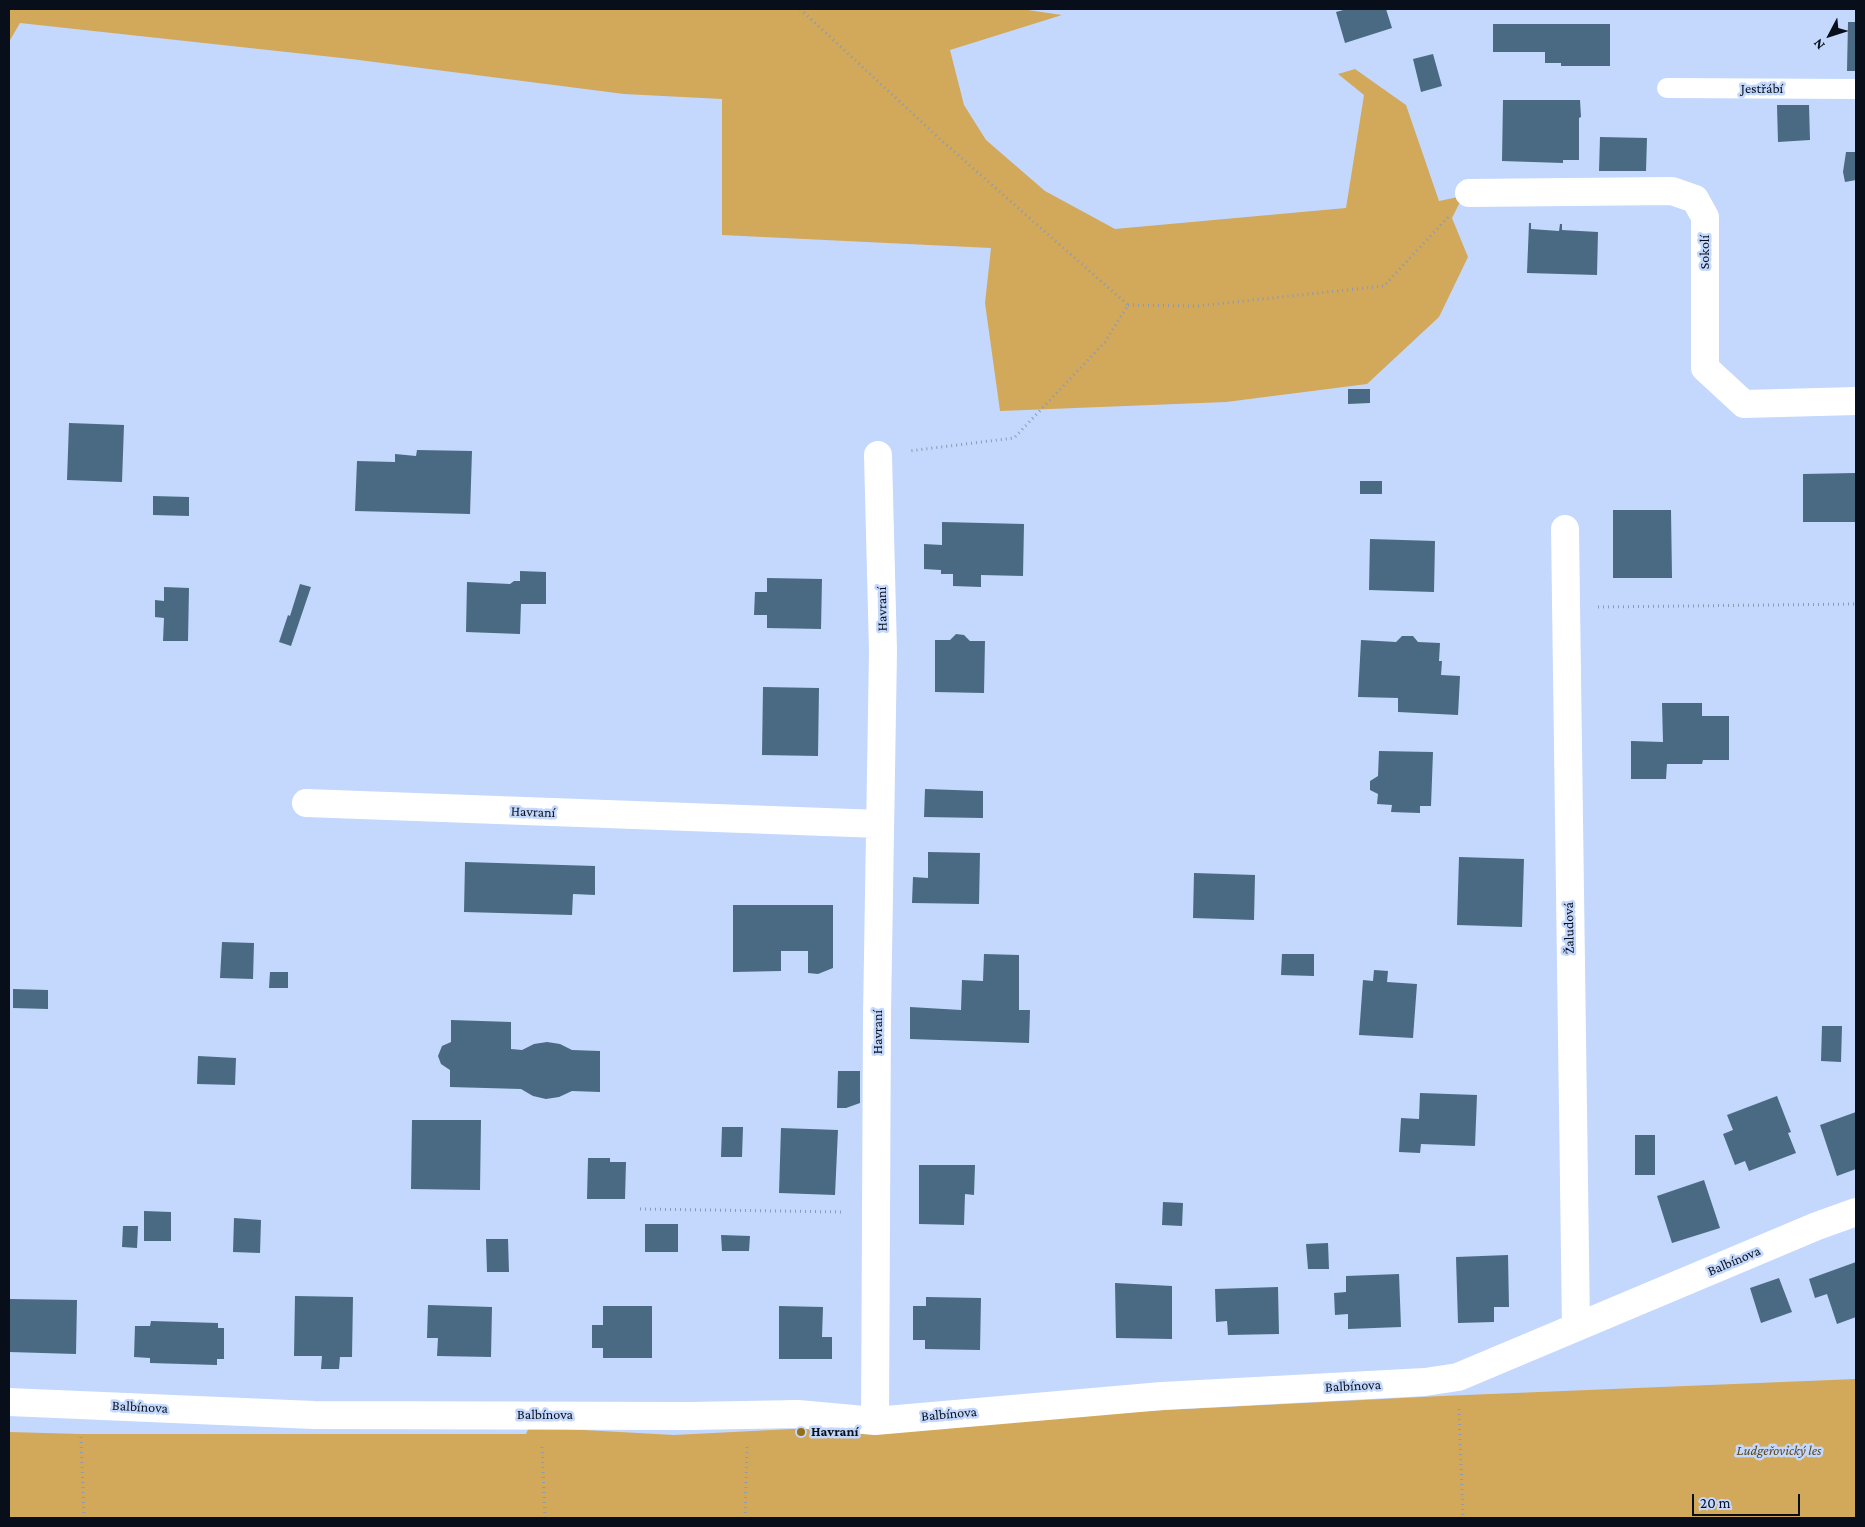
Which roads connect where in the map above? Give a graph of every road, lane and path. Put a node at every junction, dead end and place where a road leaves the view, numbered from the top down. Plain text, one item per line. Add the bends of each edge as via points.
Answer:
1 (800, 9) edge
2 (1667, 88) dead end
3 (1856, 89) edge
4 (1470, 194) joint
5 (1128, 304) junction
6 (1856, 401) edge
7 (878, 455) joint
8 (1565, 529) dead end
9 (1856, 604) edge
10 (1565, 607) junction
11 (306, 803) dead end
12 (880, 824) junction
13 (640, 1209) dead end
14 (1856, 1212) edge
15 (878, 1213) junction
16 (1576, 1327) junction
17 (1458, 1377) junction
18 (9, 1402) edge
19 (79, 1404) junction
20 (749, 1415) junction
21 (875, 1421) junction
22 (542, 1439) dead end
23 (84, 1518) edge
24 (545, 1518) edge
25 (745, 1518) edge
26 (1463, 1518) edge

1 - 5 path via 940,139
2 - 3 lane, Jestřábí
4 - 5 path via 1384,286 1197,306
4 - 6 street, Sokolí via 1672,190 1694,199 1705,217 1705,368 1744,404
5 - 7 path via 1105,342 1014,438
7 - 12 street, Havraní via 882,652
8 - 10 street, Žaludová
9 - 10 path
10 - 16 street, Žaludová
11 - 12 street, Havraní
12 - 15 street, Havraní
13 - 15 path
14 - 16 street, Balbínova
15 - 21 street, Havraní
16 - 17 street, Balbínova
17 - 21 street, Balbínova via 1425,1382 1162,1396
17 - 26 path
18 - 19 street, Balbínova
19 - 20 street, Balbínova via 314,1415
19 - 23 path
20 - 21 street, Balbínova via 798,1414
20 - 25 path
22 - 24 path

